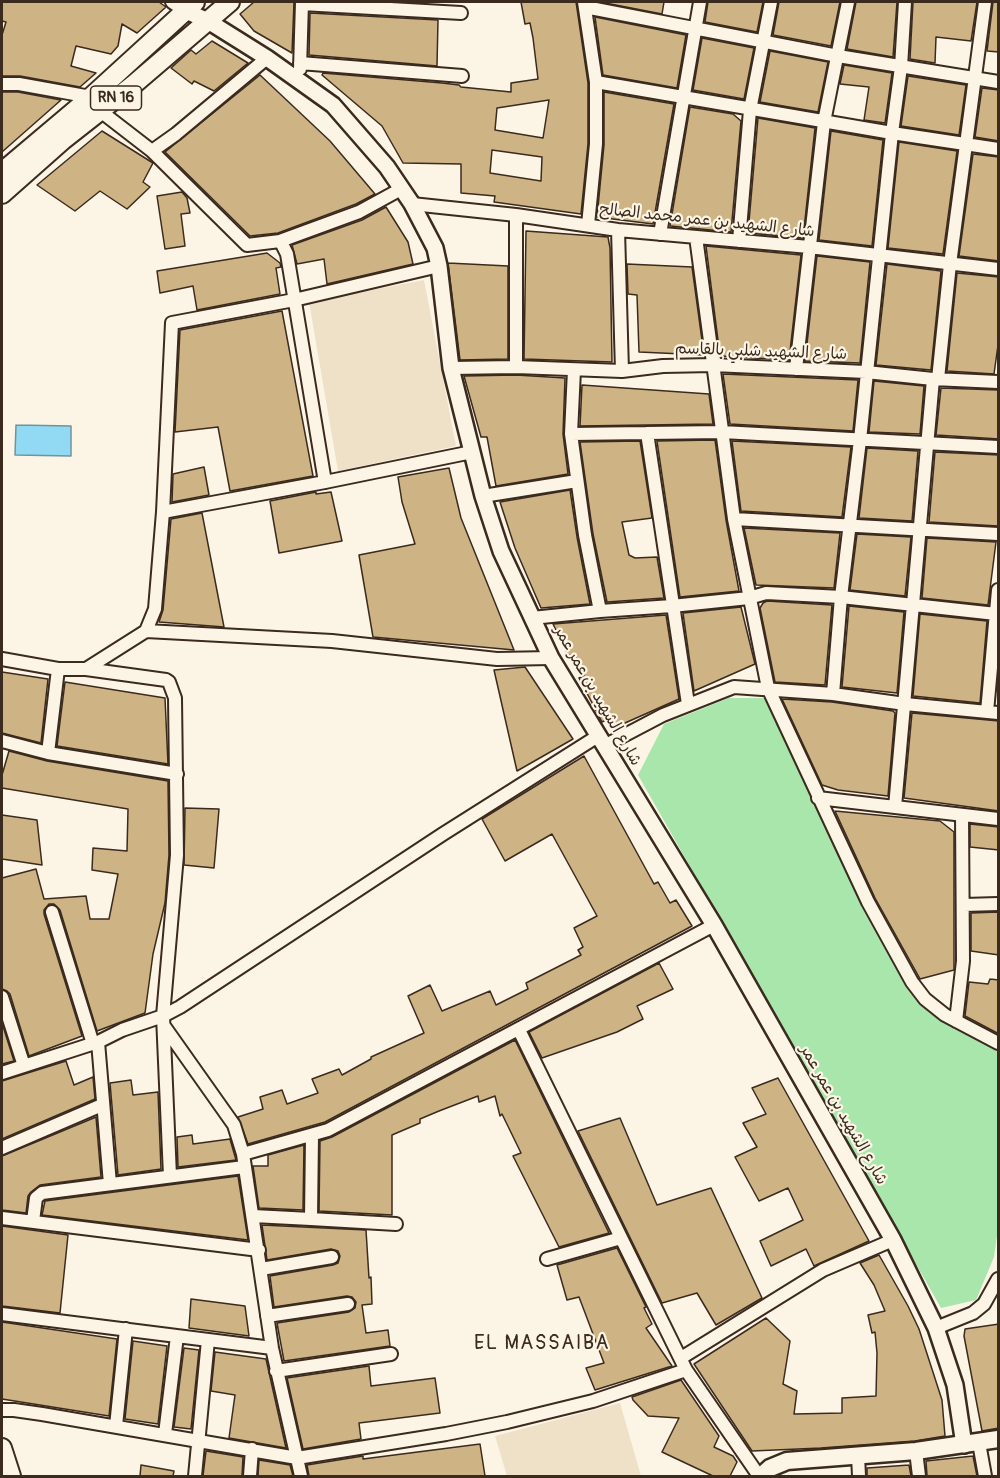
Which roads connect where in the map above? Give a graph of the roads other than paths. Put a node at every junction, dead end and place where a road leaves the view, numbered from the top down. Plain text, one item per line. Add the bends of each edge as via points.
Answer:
1 (230, 2) edge
2 (700, 2) edge
3 (771, 2) edge
4 (848, 2) edge
5 (905, 2) edge
6 (985, 2) edge
7 (302, 3) edge
8 (184, 4) edge
9 (584, 4) edge
10 (460, 13) dead end
11 (208, 21) junction
12 (696, 28) junction
13 (764, 40) junction
14 (838, 56) junction
15 (267, 57) junction
16 (300, 63) junction
17 (901, 67) junction
18 (462, 76) dead end
19 (975, 79) junction
20 (300, 80) junction
21 (596, 82) junction
22 (999, 82) edge
23 (2, 84) edge
24 (683, 97) junction
25 (95, 104) junction
26 (750, 110) junction
27 (824, 122) junction
28 (892, 133) junction
29 (966, 144) junction
30 (999, 149) edge
31 (152, 151) junction
32 (2, 172) edge
33 (402, 189) junction
34 (2, 194) edge
35 (412, 204) junction
36 (516, 215) junction
37 (588, 225) junction
38 (618, 230) junction
39 (660, 234) junction
40 (696, 237) junction
41 (280, 241) junction
42 (739, 241) junction
43 (808, 248) junction
44 (879, 256) junction
45 (950, 264) junction
46 (439, 266) junction
47 (999, 269) edge
48 (294, 300) junction
49 (713, 365) junction
50 (516, 367) junction
51 (451, 368) junction
52 (796, 369) junction
53 (574, 370) junction
54 (622, 371) junction
55 (866, 372) junction
56 (936, 379) junction
57 (999, 382) edge
58 (722, 432) junction
59 (648, 433) junction
60 (571, 434) junction
61 (860, 440) junction
62 (926, 442) junction
63 (999, 447) edge
64 (472, 452) junction
65 (326, 482) junction
66 (577, 482) junction
67 (483, 496) junction
68 (163, 512) junction
69 (734, 519) junction
70 (850, 526) junction
71 (920, 529) junction
72 (999, 534) edge
73 (999, 590) edge
74 (841, 597) junction
75 (749, 598) junction
76 (913, 604) junction
77 (672, 606) junction
78 (600, 611) junction
79 (996, 614) junction
80 (532, 618) junction
81 (146, 631) junction
82 (551, 658) junction
83 (2, 659) edge
84 (995, 665) edge
85 (58, 669) junction
86 (86, 669) junction
87 (768, 688) junction
88 (833, 694) junction
89 (688, 704) junction
90 (905, 704) junction
91 (993, 712) edge
92 (2, 741) edge
93 (601, 741) junction
94 (48, 753) junction
95 (177, 774) junction
96 (818, 798) junction
97 (895, 807) junction
98 (962, 816) junction
99 (999, 819) edge
100 (999, 904) edge
101 (964, 905) junction
102 (52, 912) dead end
103 (714, 925) junction
104 (2, 997) edge
105 (163, 1020) junction
106 (956, 1021) junction
107 (519, 1030) junction
108 (95, 1043) junction
109 (999, 1043) edge
110 (24, 1066) junction
111 (2, 1073) edge
112 (102, 1105) junction
113 (312, 1136) junction
114 (2, 1148) edge
115 (243, 1154) junction
116 (244, 1167) junction
117 (170, 1176) junction
118 (110, 1184) junction
119 (253, 1216) junction
120 (2, 1218) edge
121 (311, 1219) junction
122 (33, 1221) junction
123 (396, 1224) dead end
124 (621, 1238) junction
125 (893, 1240) junction
126 (259, 1250) junction
127 (332, 1257) dead end
128 (547, 1259) dead end
129 (261, 1269) junction
130 (999, 1279) edge
131 (348, 1304) dead end
132 (2, 1314) edge
133 (267, 1316) junction
134 (936, 1328) junction
135 (126, 1329) junction
136 (177, 1336) junction
137 (208, 1340) junction
138 (272, 1348) junction
139 (391, 1354) dead end
140 (684, 1364) junction
141 (276, 1371) junction
142 (2, 1410) edge
143 (116, 1426) junction
144 (165, 1434) junction
145 (999, 1439) edge
146 (198, 1440) junction
147 (972, 1444) junction
148 (2, 1448) edge
149 (252, 1449) junction
150 (916, 1451) junction
151 (858, 1456) junction
152 (297, 1458) junction
153 (11, 1476) edge
154 (195, 1476) edge
155 (250, 1476) edge
156 (301, 1476) edge
157 (760, 1476) edge
158 (859, 1476) edge
159 (919, 1476) edge
160 (985, 1476) edge

1 - 11 main road, RN 16
2 - 12 street
3 - 13 street
4 - 14 street
5 - 17 street
6 - 19 street
7 - 10 street
7 - 16 street
8 - 11 street, شارع الشهيد بن عمر عمر
8 - 25 main road, RN 16
9 - 12 street
9 - 21 street
11 - 15 street, شارع الشهيد بن عمر عمر
11 - 25 main road, RN 16 via 133,85
12 - 13 street
12 - 24 street
13 - 14 street
13 - 26 street
14 - 17 street
14 - 27 street
15 - 20 street, شارع الشهيد بن عمر عمر
15 - 31 street
16 - 18 street
16 - 20 street
17 - 19 street
17 - 28 street
19 - 22 street
19 - 29 street
20 - 33 street, شارع الشهيد بن عمر عمر via 333,105 380,157
21 - 24 street
21 - 37 street via 596,144
23 - 25 street via 19,84
24 - 26 street
24 - 39 street
25 - 31 street
25 - 32 main road, RN 16
25 - 34 main road, RN 16
26 - 27 street
26 - 42 street
27 - 28 street
27 - 43 street
28 - 29 street
28 - 44 street
29 - 30 street
29 - 45 street
31 - 41 street via 247,245
33 - 35 street, شارع الشهيد بن عمر عمر
33 - 41 street via 359,212
35 - 36 street, شارع الشهيد بن عمر محمد الصالح
35 - 46 street, شارع الشهيد بن عمر عمر via 435,248
36 - 37 street, شارع الشهيد بن عمر محمد الصالح
36 - 50 street
37 - 38 street, شارع الشهيد بن عمر محمد الصالح
38 - 39 street, شارع الشهيد بن عمر محمد الصالح
38 - 54 street
39 - 40 street, شارع الشهيد بن عمر محمد الصالح
40 - 42 street, شارع الشهيد بن عمر محمد الصالح
40 - 49 street
41 - 48 street via 287,254
42 - 43 street, شارع الشهيد بن عمر محمد الصالح
43 - 44 street, شارع الشهيد بن عمر محمد الصالح
43 - 52 street
44 - 45 street, شارع الشهيد بن عمر محمد الصالح
44 - 55 street
45 - 47 street, شارع الشهيد بن عمر محمد الصالح
45 - 56 street
46 - 48 street
46 - 51 street, شارع الشهيد بن عمر عمر
48 - 65 street
48 - 68 street via 172,323
49 - 52 street, شارع الشهيد شلبي بالقاسم
49 - 54 street, شارع الشهيد شلبي بالقاسم
49 - 58 street
50 - 51 street, شارع الشهيد شلبي بالقاسم
50 - 53 street, شارع الشهيد شلبي بالقاسم
51 - 64 street, شارع الشهيد بن عمر عمر
52 - 55 street, شارع الشهيد شلبي بالقاسم
53 - 54 street, شارع الشهيد شلبي بالقاسم
53 - 60 street
55 - 56 street, شارع الشهيد شلبي بالقاسم
55 - 61 street
56 - 57 street, شارع الشهيد شلبي بالقاسم
56 - 62 street
58 - 59 street
58 - 61 street
58 - 69 street
59 - 60 street
59 - 77 street
60 - 66 street
61 - 62 street
61 - 70 street
62 - 63 street
62 - 71 street
64 - 65 street
64 - 67 street, شارع الشهيد بن عمر عمر
65 - 68 street
66 - 67 street
66 - 78 street
67 - 80 street, شارع الشهيد بن عمر عمر via 501,551
68 - 81 street via 154,609
69 - 70 street
69 - 75 street
70 - 71 street
70 - 74 street
71 - 72 street
71 - 76 street
73 - 79 street
74 - 75 street via 766,593
74 - 76 street
74 - 88 street
75 - 77 street
75 - 87 street
76 - 79 street
76 - 90 street
77 - 78 street
77 - 89 street
78 - 80 street
79 - 84 street
80 - 82 street, شارع الشهيد بن عمر عمر
81 - 82 street via 332,641 497,659
81 - 86 street
82 - 93 street, شارع الشهيد بن عمر عمر
83 - 85 street
84 - 91 street
85 - 86 street
85 - 94 street
86 - 95 street via 168,682 175,698
87 - 88 street
87 - 89 street via 734,687
87 - 96 street
88 - 90 street
89 - 93 street
90 - 91 street
90 - 97 street
92 - 94 street
93 - 103 street, شارع الشهيد بن عمر عمر
93 - 105 street via 443,834
94 - 95 street
95 - 105 street via 177,855
96 - 97 street
96 - 106 street via 912,982 925,999
97 - 98 street
98 - 99 street
98 - 101 street
100 - 101 street
101 - 106 street
102 - 108 street
103 - 107 street
103 - 125 street, شارع الشهيد بن عمر عمر
104 - 110 street
105 - 108 street via 122,1030
105 - 115 street via 231,1120
105 - 117 street
106 - 109 street
107 - 113 street
107 - 124 street
108 - 110 street
108 - 112 street
110 - 111 street
112 - 114 street
112 - 118 street
113 - 115 street
113 - 121 street
115 - 116 street
116 - 117 street
116 - 119 street
117 - 118 street
118 - 122 street via 42,1193 36,1198
119 - 121 street
119 - 126 street
120 - 122 street
121 - 123 street
122 - 126 street
124 - 128 street
124 - 140 street
125 - 134 street, شارع الشهيد بن عمر عمر
125 - 140 street via 823,1270
126 - 129 street
127 - 129 street
129 - 133 street
130 - 134 street via 984,1304 973,1313
131 - 133 street
132 - 135 street
133 - 138 street
134 - 147 street, شارع الشهيد بن عمر عمر
135 - 136 street
135 - 143 street
136 - 137 street
136 - 144 street
137 - 138 street
137 - 146 street
138 - 141 street
139 - 141 street
140 - 152 street via 593,1401 507,1422
140 - 157 street
141 - 152 street
142 - 143 street
143 - 144 street
144 - 146 street
145 - 147 main road
146 - 149 street
146 - 154 street
147 - 150 main road
147 - 160 street
148 - 153 main road
149 - 152 street
149 - 155 street
150 - 151 main road
150 - 159 street
151 - 157 main road via 788,1461
151 - 158 street
152 - 156 street

